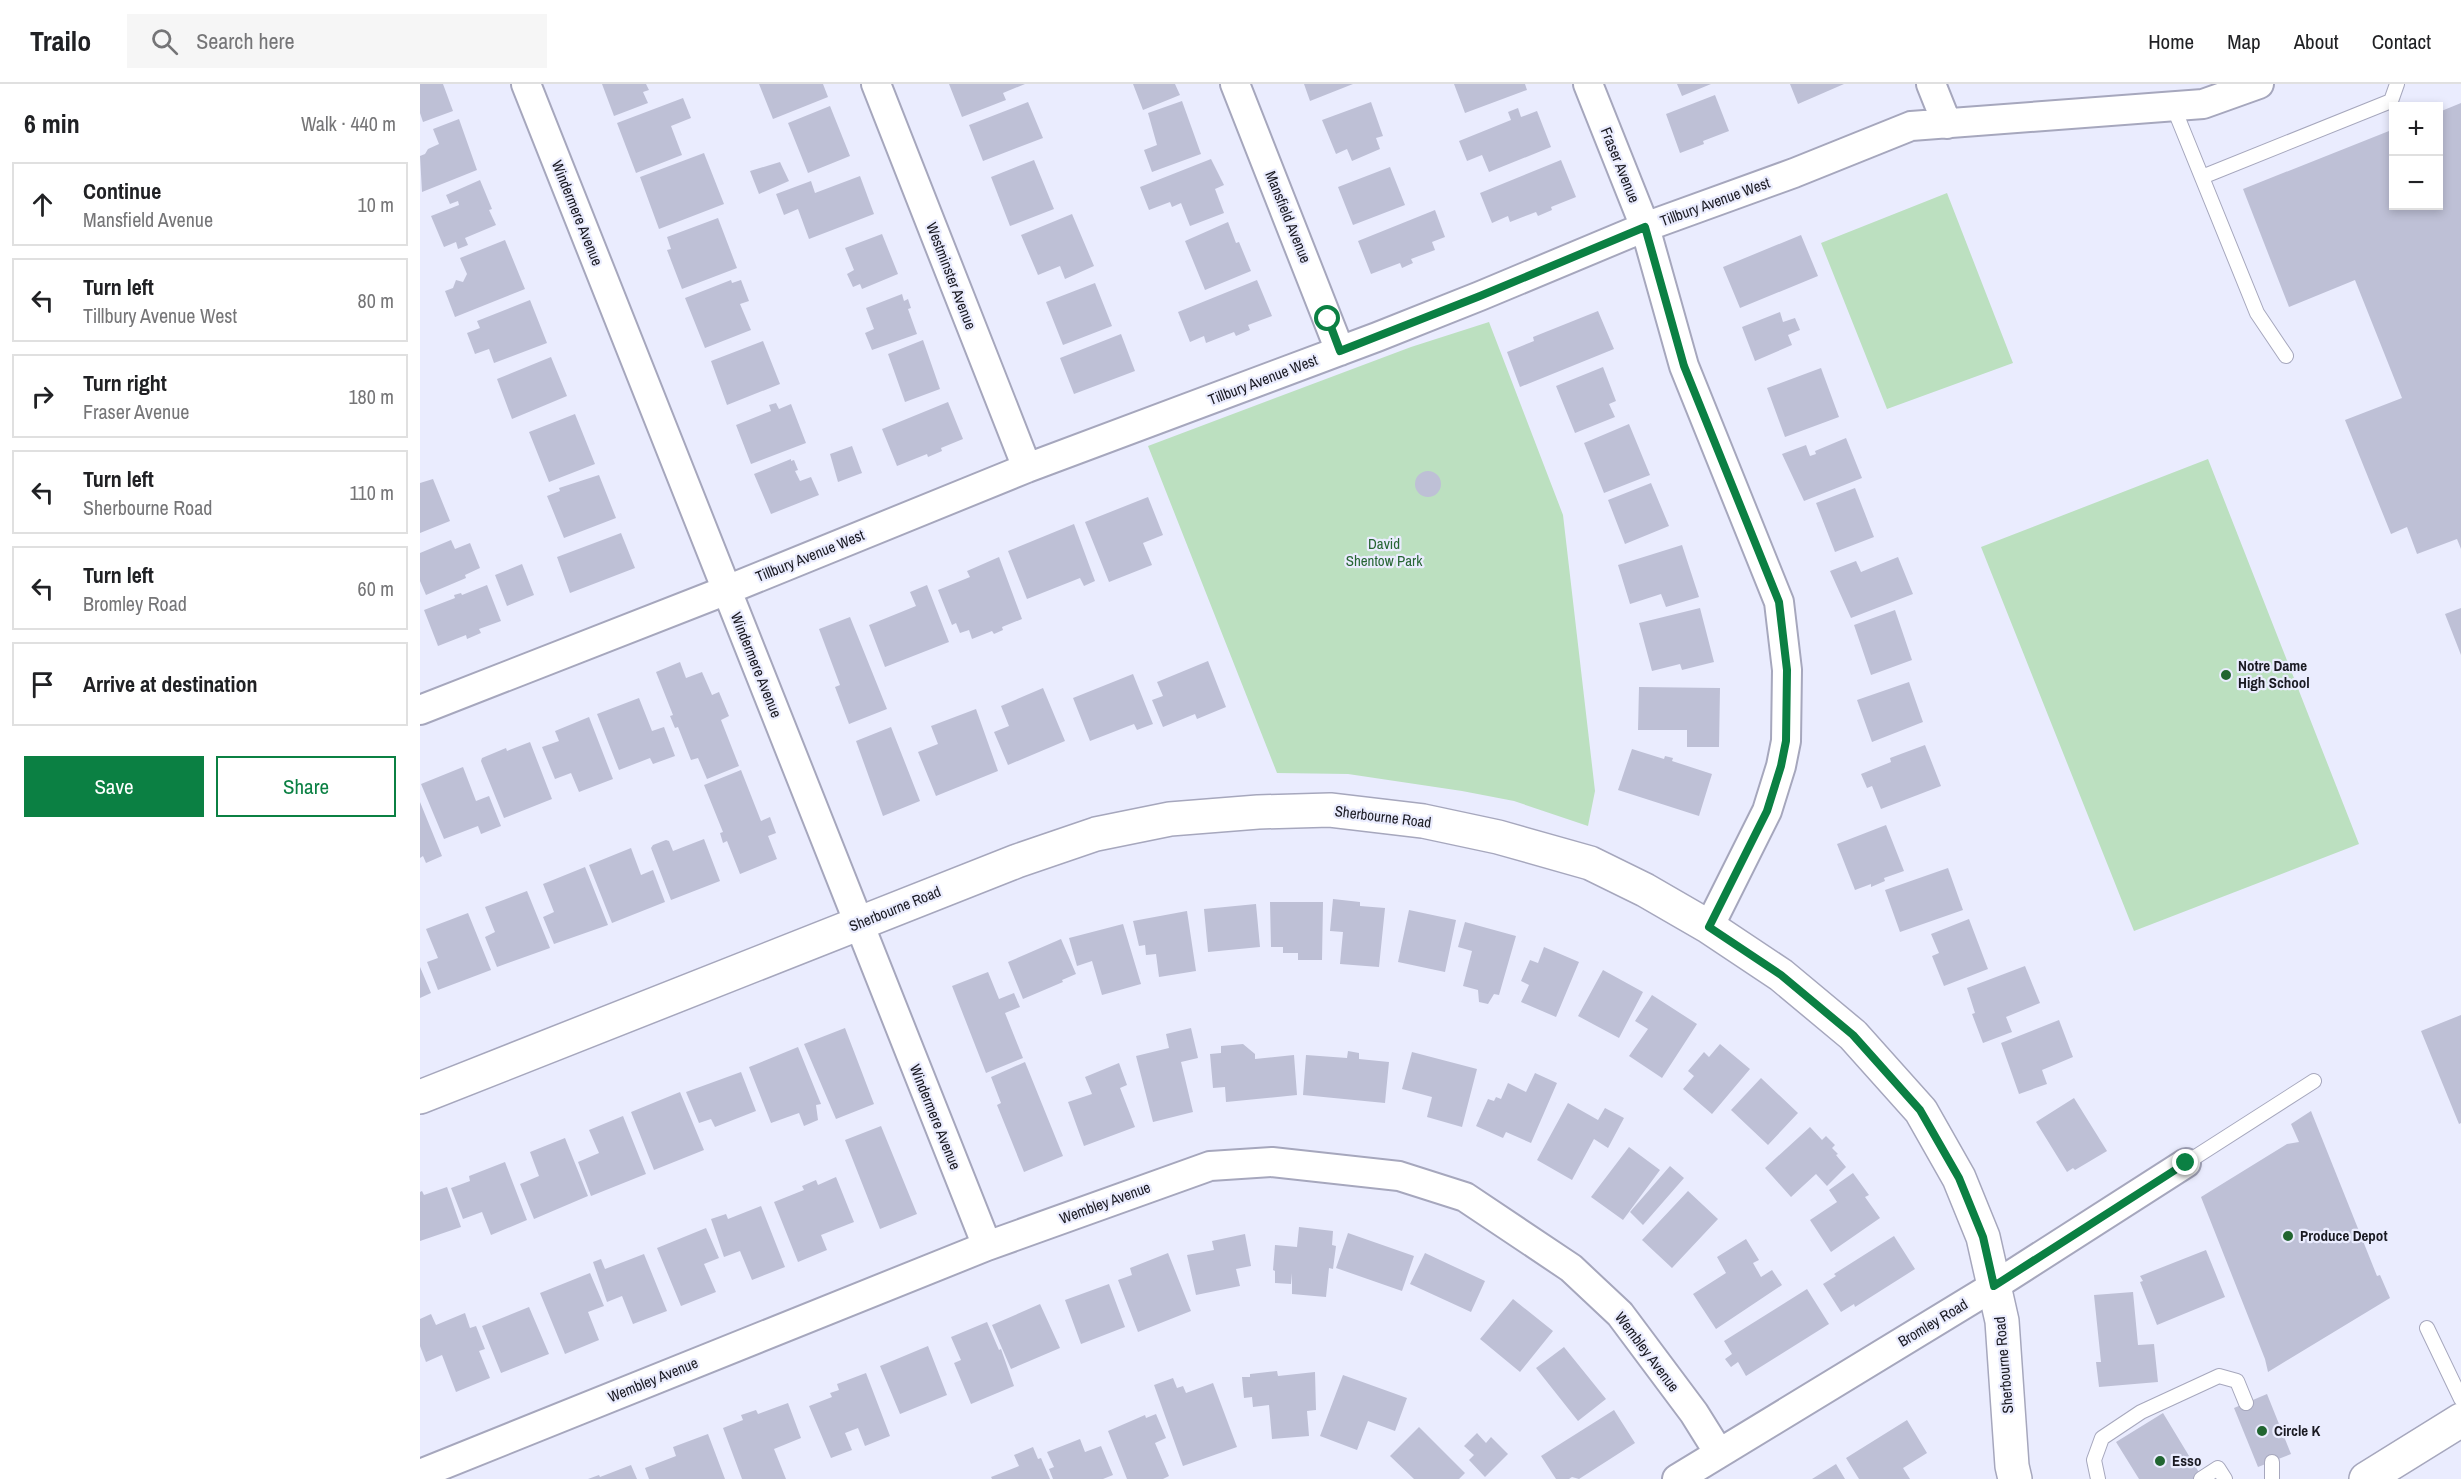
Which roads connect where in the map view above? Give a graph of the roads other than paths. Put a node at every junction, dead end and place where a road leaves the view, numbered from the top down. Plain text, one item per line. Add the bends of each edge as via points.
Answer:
1 (526, 84) edge
2 (876, 84) edge
3 (1235, 84) edge
4 (1588, 84) edge
5 (1931, 84) edge
6 (2259, 84) edge
7 (2397, 84) edge
8 (2173, 106) junction
9 (1947, 124) junction
10 (2202, 177) junction
11 (1645, 227) junction
12 (1340, 351) junction
13 (2286, 356) dead end
14 (1027, 468) junction
15 (727, 590) junction
16 (420, 710) edge
17 (859, 924) junction
18 (1709, 927) junction
19 (2314, 1081) dead end
20 (420, 1097) edge
21 (2186, 1163) joint
22 (987, 1246) junction
23 (1994, 1286) junction
24 (2427, 1328) dead end
25 (2461, 1399) edge
26 (2246, 1403) dead end
27 (2461, 1420) edge
28 (1719, 1453) junction
29 (2272, 1462) dead end
30 (420, 1474) edge
31 (1677, 1479) edge
32 (2015, 1479) edge
33 (2098, 1479) edge
34 (2200, 1479) edge
35 (2225, 1479) edge
36 (2272, 1479) edge
37 (2366, 1479) edge

1 - 15 street, Windermere Avenue
2 - 14 street, Westminster Avenue
3 - 12 street, Mansfield Avenue
4 - 11 street, Fraser Avenue
5 - 9 street
6 - 8 street, Tillbury Avenue West via 2203,104
7 - 10 lane via 2391,100
8 - 9 street, Tillbury Avenue West
8 - 10 lane
9 - 11 street, Tillbury Avenue West via 1911,126
10 - 13 lane via 2257,313
11 - 12 street, Tillbury Avenue West
11 - 18 street, Fraser Avenue via 1684,366 1779,602 1787,670 1786,741 1781,766 1767,811
12 - 14 street, Tillbury Avenue West
14 - 15 street, Tillbury Avenue West
15 - 16 street, Tillbury Avenue West
15 - 17 street, Windermere Avenue
17 - 18 street, Sherbourne Road via 1096,834 1170,819 1330,810 1423,821 1590,863
17 - 20 street, Sherbourne Road
17 - 22 street, Windermere Avenue
18 - 23 street, Sherbourne Road via 1781,975 1853,1035 1920,1110 1963,1188 1983,1237
19 - 21 lane
21 - 23 street, Bromley Road
22 - 28 street, Wembley Avenue via 1210,1166 1272,1162 1399,1176 1465,1197 1571,1268 1620,1314
22 - 30 street, Wembley Avenue
23 - 28 street, Bromley Road
23 - 32 street, Sherbourne Road via 2002,1321
24 - 25 lane
26 - 33 lane via 2237,1381 2219,1376 2141,1412 2102,1438 2094,1460
27 - 37 street
28 - 31 street, Bromley Road
29 - 36 lane
34 - 35 lane via 2218,1468

